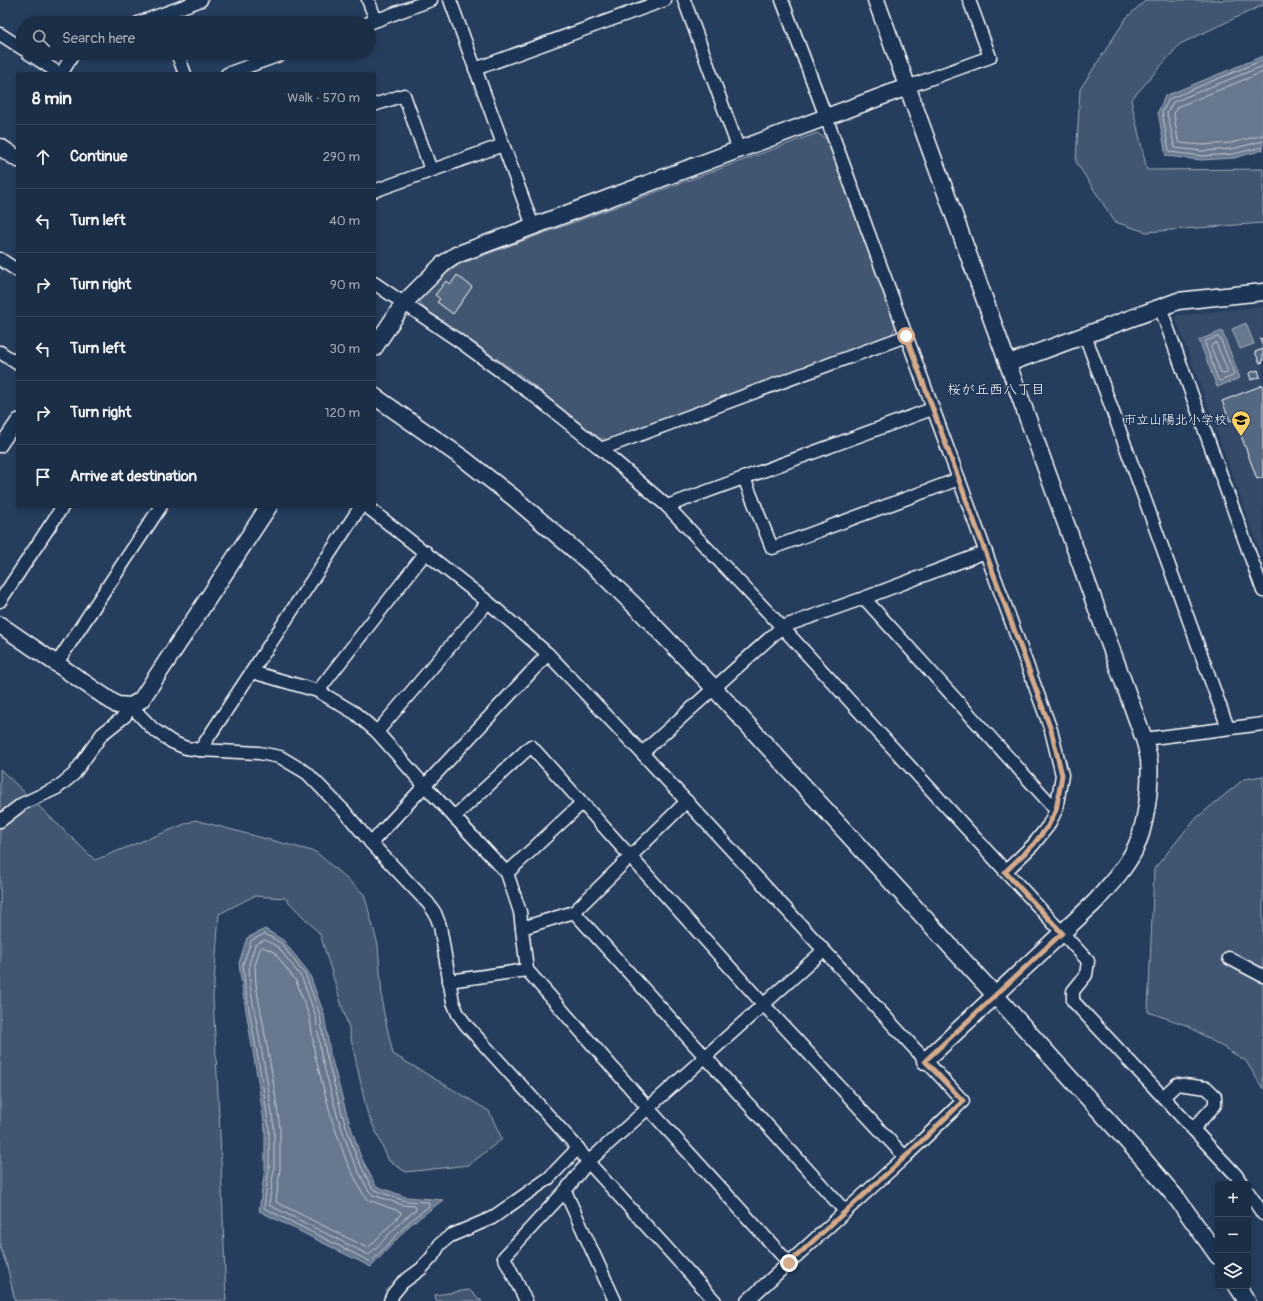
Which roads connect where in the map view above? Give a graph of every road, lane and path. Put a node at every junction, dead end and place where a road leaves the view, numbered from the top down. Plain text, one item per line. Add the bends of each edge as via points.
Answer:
1 (201, 0) edge
2 (368, 0) edge
3 (431, 0) edge
4 (450, 0) edge
5 (666, 0) edge
6 (684, 0) edge
7 (782, 0) edge
8 (876, 0) edge
9 (969, 0) edge
10 (171, 16) edge
11 (371, 16) edge
12 (376, 21) edge
13 (0, 34) edge
14 (16, 45) edge
15 (39, 60) edge
16 (69, 60) edge
17 (180, 60) edge
18 (266, 60) edge
19 (475, 69) junction
20 (57, 72) edge
21 (61, 72) edge
22 (184, 72) edge
23 (233, 72) edge
24 (908, 87) junction
25 (376, 104) edge
26 (826, 117) junction
27 (503, 145) junction
28 (0, 147) edge
29 (739, 150) junction
30 (16, 158) edge
31 (431, 170) junction
32 (376, 190) edge
33 (533, 226) junction
34 (0, 259) edge
35 (16, 271) edge
36 (376, 284) edge
37 (1263, 292) edge
38 (404, 303) junction
39 (1160, 307) junction
40 (1085, 335) junction
41 (906, 336) junction
42 (376, 345) edge
43 (0, 352) edge
44 (16, 363) edge
45 (1009, 363) junction
46 (376, 397) edge
47 (932, 409) junction
48 (16, 423) edge
49 (0, 446) edge
50 (601, 449) junction
51 (744, 478) junction
52 (959, 479) junction
53 (667, 506) junction
54 (62, 508) edge
55 (160, 508) edge
56 (268, 508) edge
57 (360, 508) edge
58 (369, 508) edge
59 (426, 552) junction
60 (986, 552) junction
61 (1263, 591) edge
62 (864, 598) junction
63 (0, 600) edge
64 (488, 602) junction
65 (0, 625) edge
66 (782, 627) junction
67 (548, 654) junction
68 (56, 663) junction
69 (252, 672) junction
70 (714, 688) junction
71 (318, 691) junction
72 (131, 706) junction
73 (1263, 724) edge
74 (1228, 728) junction
75 (377, 732) junction
76 (1144, 739) junction
77 (200, 750) junction
78 (642, 753) junction
79 (424, 785) junction
80 (687, 801) junction
81 (582, 803) junction
82 (1056, 810) junction
83 (454, 817) junction
84 (0, 821) edge
85 (371, 843) junction
86 (631, 857) junction
87 (1005, 872) junction
88 (507, 873) junction
89 (574, 912) junction
90 (522, 928) junction
91 (1062, 933) junction
92 (823, 951) junction
93 (1229, 958) dead end
94 (527, 970) junction
95 (1263, 976) edge
96 (449, 980) junction
97 (995, 995) junction
98 (764, 1004) junction
99 (705, 1056) junction
100 (925, 1061) junction
101 (1162, 1097) junction
102 (648, 1108) junction
103 (1193, 1129) junction
104 (578, 1148) junction
105 (905, 1157) junction
106 (588, 1162) junction
107 (1240, 1181) edge
108 (565, 1191) junction
109 (1251, 1196) edge
110 (845, 1211) junction
111 (1263, 1214) edge
112 (1216, 1253) edge
113 (789, 1263) junction
114 (1239, 1289) edge
115 (390, 1301) edge
116 (526, 1301) edge
117 (615, 1301) edge
118 (715, 1301) edge
119 (747, 1301) edge
120 (1247, 1301) edge

1 - 10 street
2 - 11 street
3 - 12 street
4 - 19 street
5 - 19 street
6 - 29 street
7 - 26 street
8 - 24 street
9 - 24 street via 990,57
13 - 14 street
15 - 20 street
16 - 21 street
17 - 22 street
18 - 23 street
19 - 27 street
24 - 26 street
24 - 45 street
25 - 31 street via 404,95
26 - 29 street
26 - 41 street
27 - 31 street
27 - 33 street
28 - 30 street
29 - 33 street
31 - 32 street
33 - 38 street via 456,255 443,264
34 - 35 street
36 - 38 street
37 - 39 street via 1178,300
38 - 42 street
38 - 50 street via 537,398
39 - 40 street
39 - 61 street
40 - 45 street
40 - 74 street
41 - 47 street
41 - 50 street
43 - 44 street
45 - 76 street
46 - 70 street via 464,459 514,498 600,572
47 - 51 street
47 - 52 street
48 - 49 street
50 - 53 street
51 - 52 street via 772,548
51 - 53 street
52 - 60 street
53 - 66 street
54 - 63 street
55 - 68 street
56 - 72 street via 141,700
57 - 69 street
58 - 59 street
59 - 64 street
59 - 71 street
60 - 62 street
60 - 82 street via 1051,730 1062,775
62 - 66 street
62 - 82 street
64 - 67 street
64 - 75 street
65 - 68 street
66 - 70 street
66 - 87 street
67 - 78 street
67 - 79 street
68 - 72 street via 117,705
69 - 71 street
69 - 77 street
70 - 78 street
70 - 97 street
71 - 75 street via 355,713
72 - 77 street via 154,729 172,742
72 - 84 street via 125,716 102,734 74,774 57,788 22,804
73 - 74 street
74 - 76 street
75 - 79 street
76 - 91 street via 1149,760 1148,789 1145,818 1134,850 1096,902
77 - 85 street via 258,753 280,757 306,773 345,812
78 - 80 street
79 - 83 street
79 - 85 street
80 - 86 street
80 - 92 street
81 - 83 street via 532,746
81 - 86 street
81 - 88 street
82 - 87 street via 1048,826 1033,845
83 - 88 street
85 - 96 street via 435,913 440,926
86 - 89 street
86 - 98 street
87 - 91 street
88 - 90 street via 520,912
89 - 90 street
89 - 99 street
90 - 94 street
91 - 97 street
91 - 101 street via 1088,960 1086,975 1073,991 1073,1001
92 - 98 street
92 - 100 street
93 - 95 street
94 - 96 street
94 - 102 street
96 - 104 street via 453,1002 466,1025
97 - 100 street
97 - 112 street via 1159,1177
98 - 99 street
98 - 105 street
99 - 102 street
99 - 110 street
100 - 105 street via 963,1101
101 - 103 street
101 - 103 street via 1177,1084 1207,1088 1215,1096 1215,1105
102 - 106 street
102 - 113 street
103 - 107 street
104 - 106 street
104 - 115 street via 549,1178 492,1218 450,1236 440,1244 421,1269 402,1283
105 - 110 street
106 - 108 street
106 - 118 street
108 - 116 street via 504,1257
108 - 117 street
109 - 111 street
110 - 113 street
113 - 119 street
114 - 120 street

